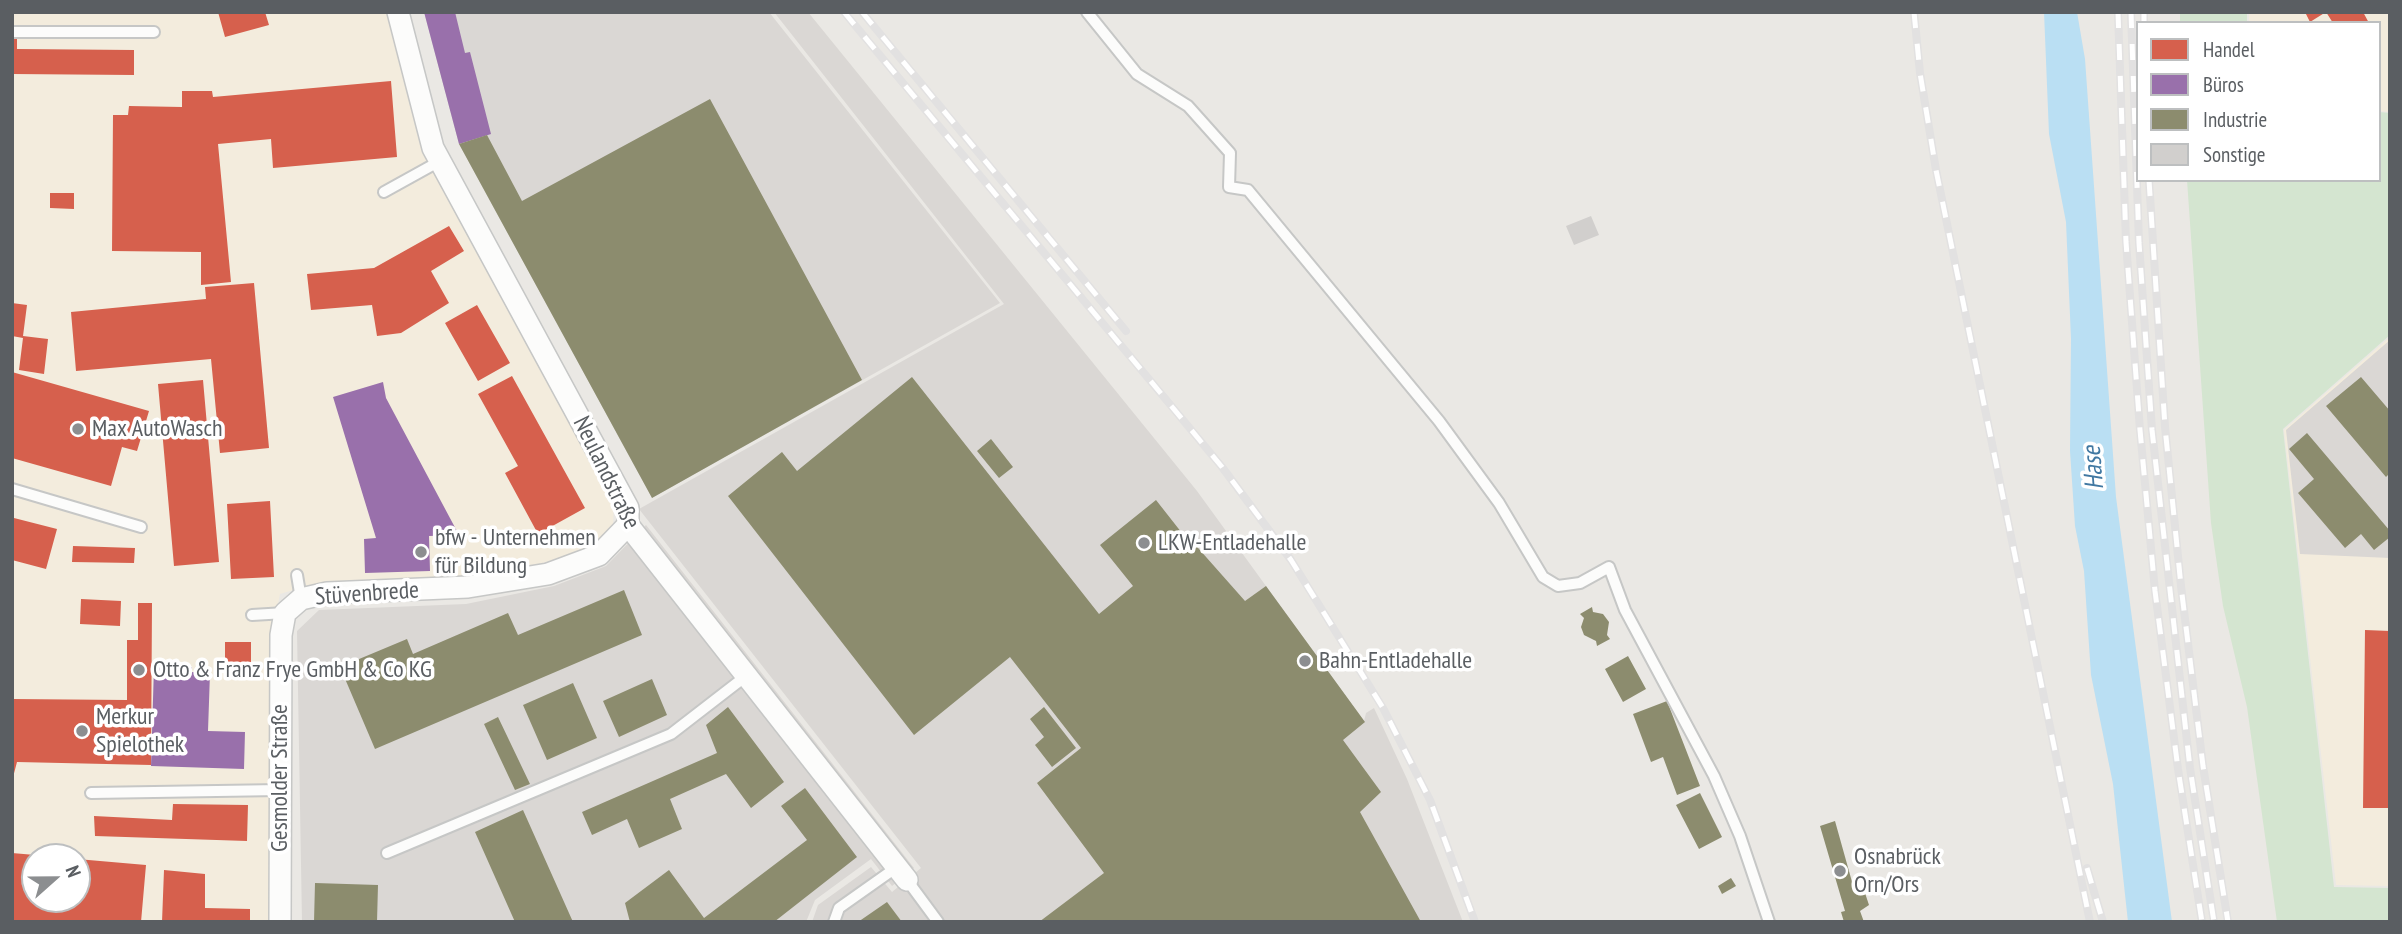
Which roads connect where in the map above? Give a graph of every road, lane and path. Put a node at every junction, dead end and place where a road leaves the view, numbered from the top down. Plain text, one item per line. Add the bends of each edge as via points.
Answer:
1 (398, 12) edge
2 (1087, 12) edge
3 (12, 32) edge
4 (154, 32) dead end
5 (440, 161) junction
6 (384, 192) dead end
7 (12, 489) edge
8 (628, 525) junction
9 (141, 527) dead end
10 (297, 575) dead end
11 (302, 599) junction
12 (285, 612) junction
13 (252, 615) dead end
14 (281, 635) joint
15 (746, 676) junction
16 (280, 790) junction
17 (91, 793) dead end
18 (387, 853) dead end
19 (902, 873) junction
20 (280, 922) edge
21 (834, 922) edge
22 (938, 922) edge
23 (1769, 922) edge

1 - 5 street, Neulandstraße
2 - 23 lane via 1137,74 1188,106 1230,153 1229,187 1248,190 1439,421 1499,503 1543,577 1558,586 1580,583 1609,567 1625,610 1714,776
3 - 4 lane
5 - 6 lane
5 - 8 street, Neulandstraße via 628,508
7 - 9 lane
8 - 11 street, Stüvenbrede via 600,555 548,574 468,587 327,593
8 - 15 street, Neulandstraße
10 - 11 lane
11 - 12 street, Stüvenbrede
12 - 13 lane
12 - 14 street, Stüvenbrede
14 - 16 street, Gesmolder Straße
15 - 18 lane via 671,734
15 - 19 street, Neulandstraße
16 - 17 lane
16 - 20 street, Gesmolder Straße
19 - 21 lane via 839,908
19 - 22 lane

